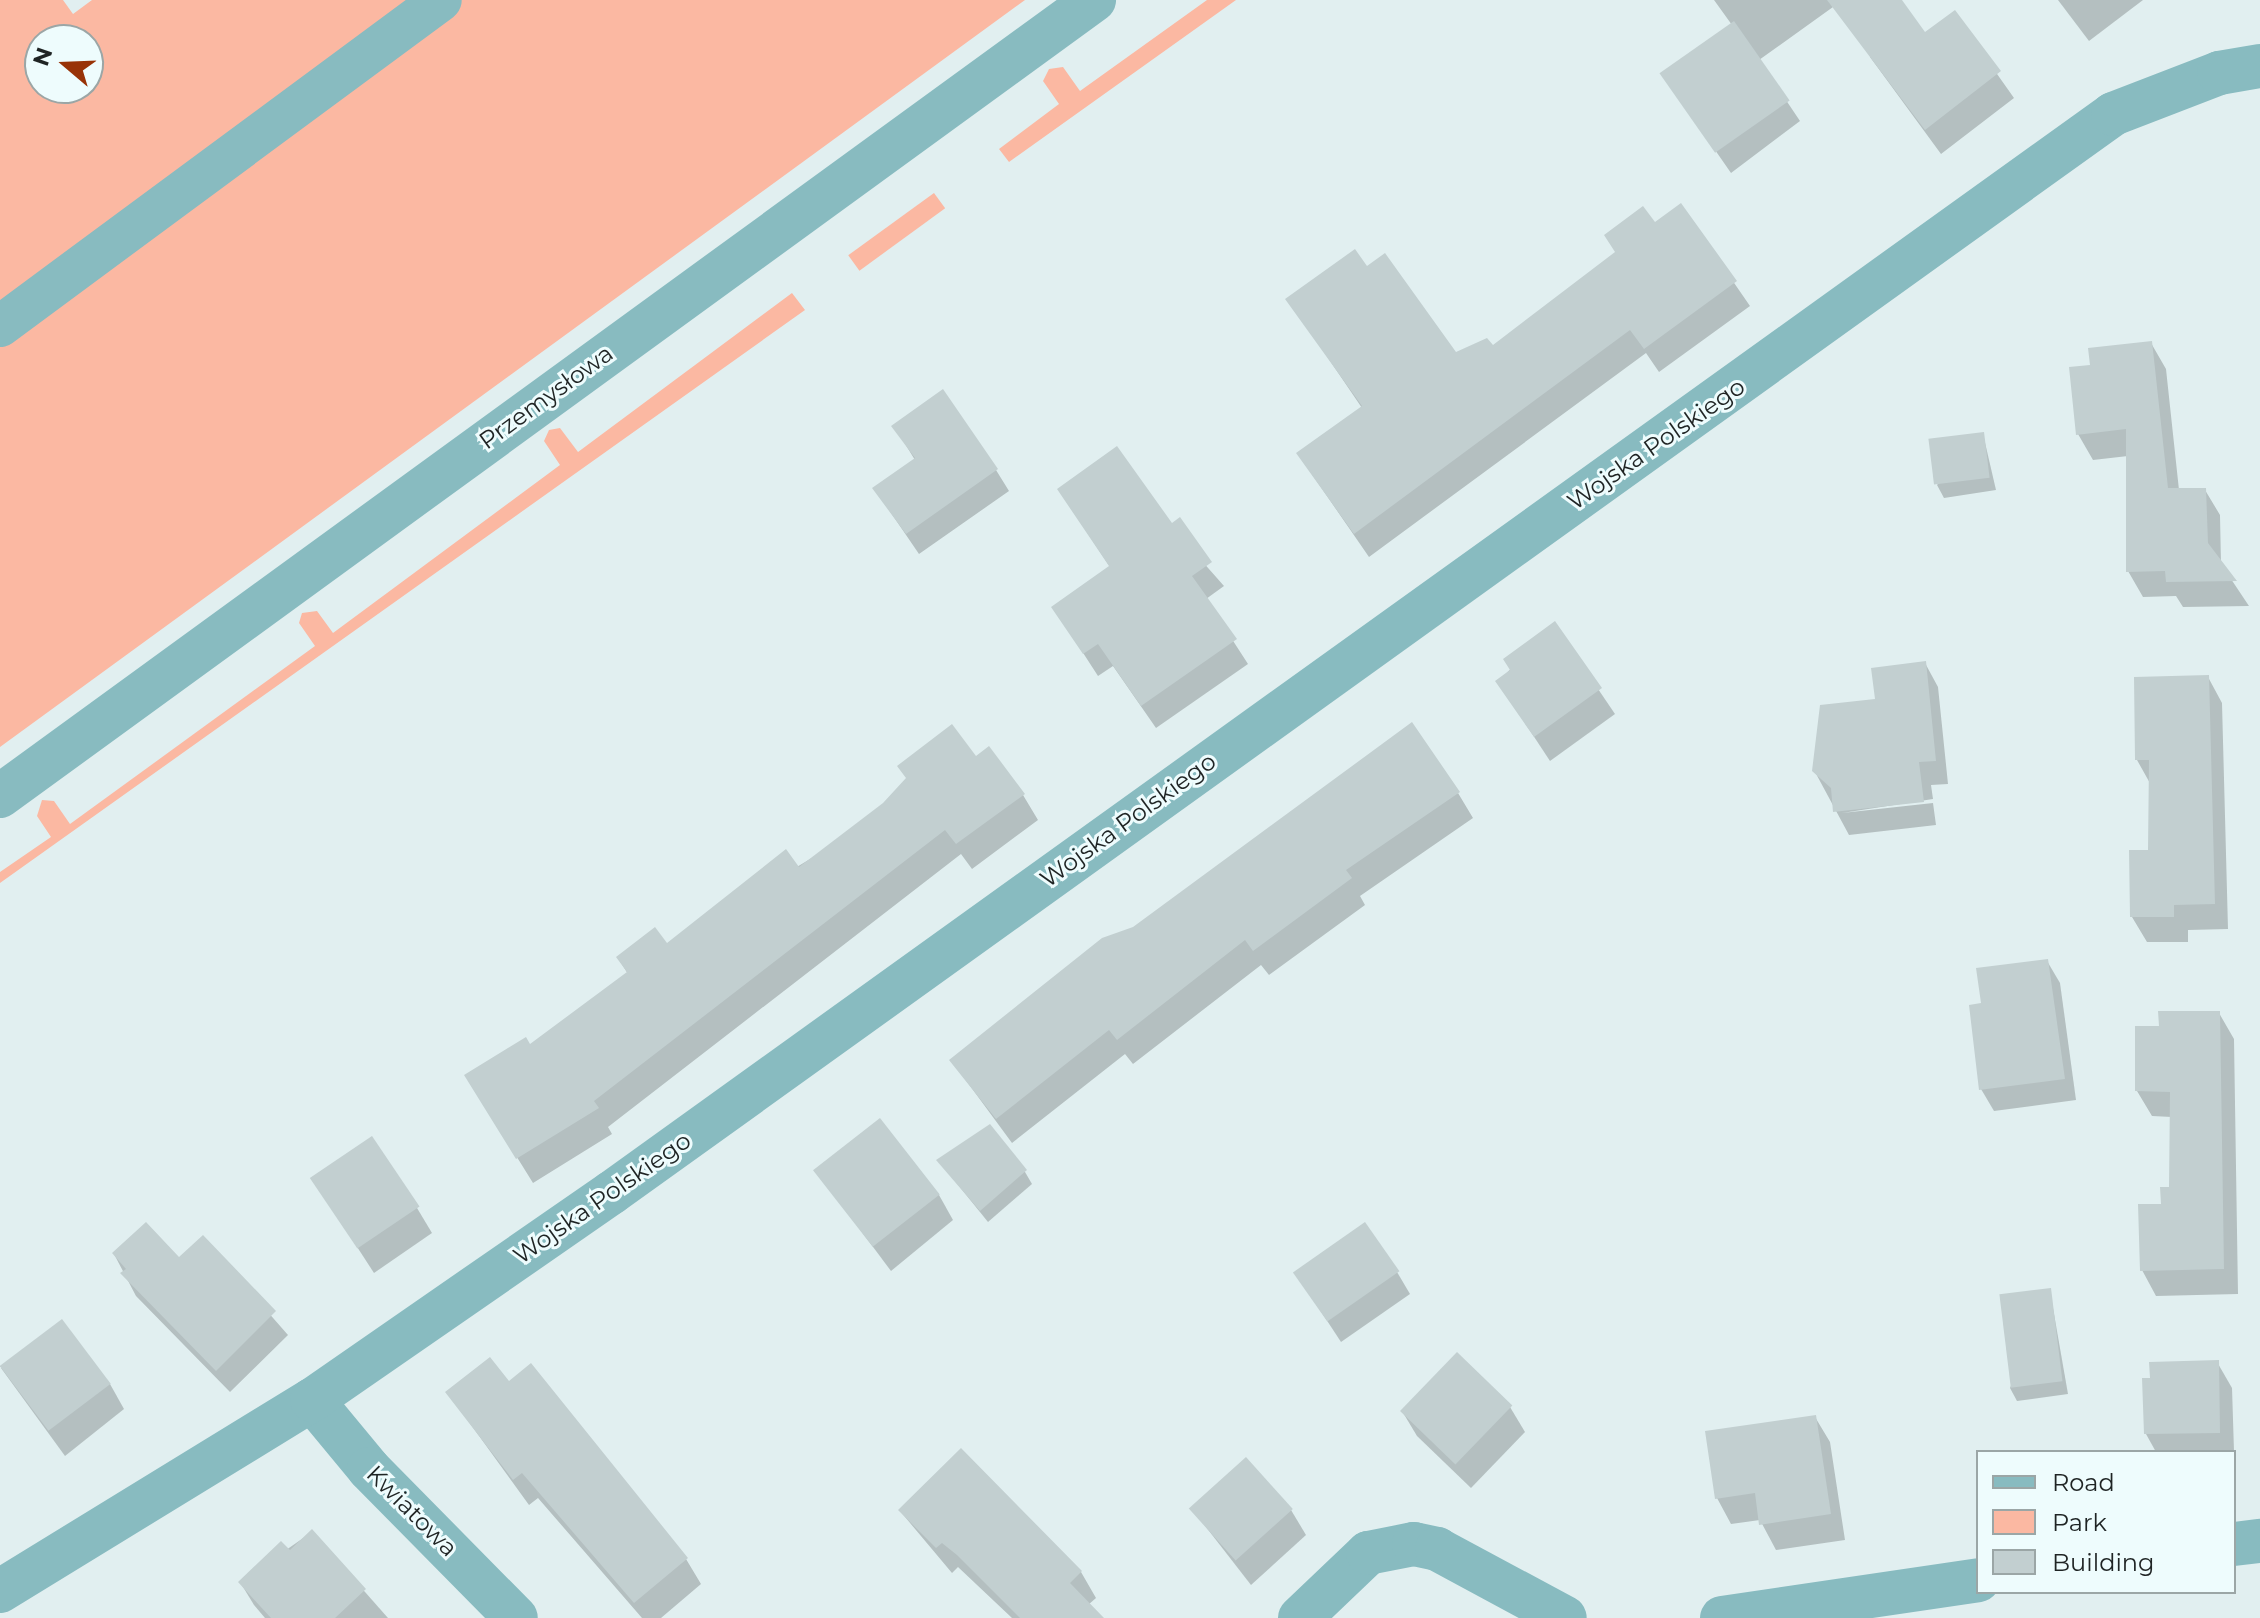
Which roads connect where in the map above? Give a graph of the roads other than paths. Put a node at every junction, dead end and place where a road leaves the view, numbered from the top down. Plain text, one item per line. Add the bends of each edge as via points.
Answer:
1 (441, 0) edge
2 (1094, 0) edge
3 (2260, 66) edge
4 (0, 326) edge
5 (0, 796) edge
6 (312, 1400) junction
7 (2260, 1541) edge
8 (2236, 1544) edge
9 (1976, 1580) edge
10 (0, 1591) edge
11 (516, 1618) edge
12 (1300, 1618) edge
13 (1565, 1618) edge
14 (1722, 1618) edge

1 - 4 street
2 - 5 street, Przemysłowa
3 - 6 street, Wojska Polskiego via 2219,73 2113,114 611,1193
6 - 10 street, Wojska Polskiego
6 - 11 street, Kwiatowa
7 - 8 street
9 - 14 street
12 - 13 street via 1368,1553 1414,1544 1437,1549

